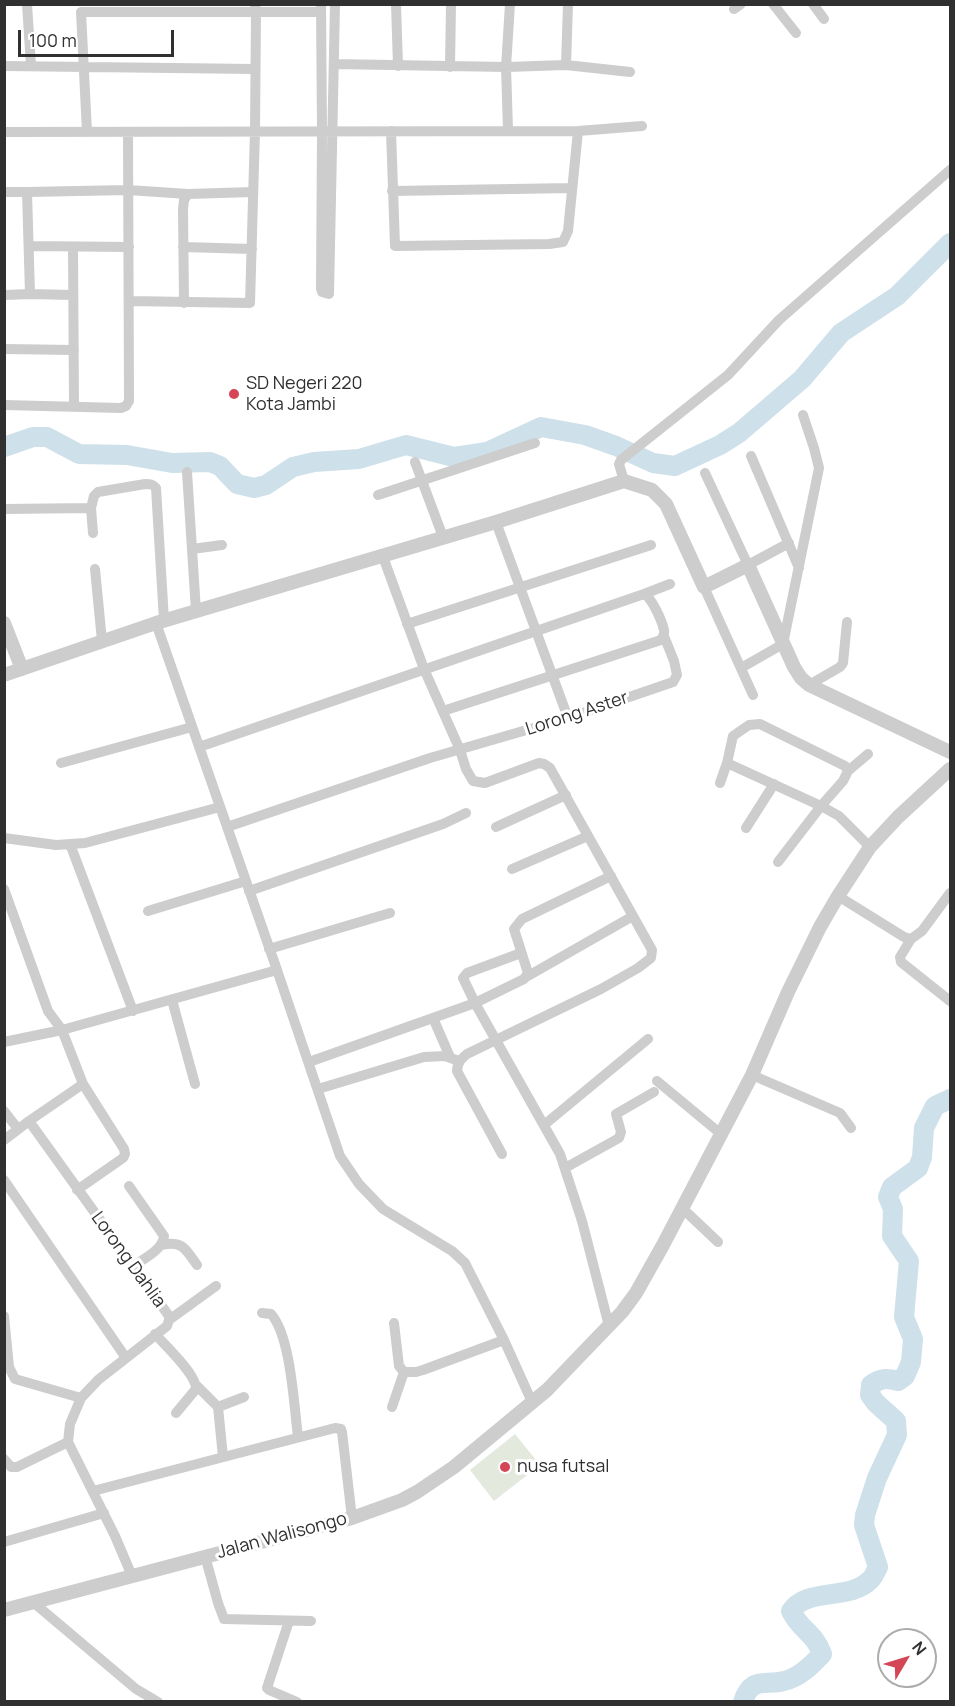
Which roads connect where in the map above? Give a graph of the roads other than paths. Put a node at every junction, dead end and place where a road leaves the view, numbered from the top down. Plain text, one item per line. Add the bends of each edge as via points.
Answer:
1 (27, 4) edge
2 (335, 4) edge
3 (396, 4) edge
4 (451, 4) edge
5 (510, 4) edge
6 (568, 4) edge
7 (772, 4) edge
8 (813, 4) edge
9 (81, 8) edge
10 (255, 8) edge
11 (321, 8) edge
12 (146, 9) edge
13 (200, 9) edge
14 (824, 19) dead end
15 (796, 33) dead end
16 (334, 64) junction
17 (566, 64) junction
18 (4, 66) edge
19 (31, 66) junction
20 (398, 66) junction
21 (450, 67) junction
22 (506, 67) junction
23 (84, 68) junction
24 (255, 69) junction
25 (630, 72) dead end
26 (334, 83) junction
27 (321, 84) junction
28 (642, 126) dead end
29 (508, 130) junction
30 (255, 131) junction
31 (327, 131) junction
32 (391, 131) junction
33 (578, 131) junction
34 (4, 132) edge
35 (87, 132) junction
36 (128, 132) junction
37 (951, 170) edge
38 (573, 188) junction
39 (128, 190) junction
40 (392, 191) junction
41 (4, 192) edge
42 (27, 192) junction
43 (253, 192) junction
44 (188, 194) junction
45 (30, 246) junction
46 (73, 247) junction
47 (183, 247) junction
48 (129, 248) junction
49 (252, 249) junction
50 (30, 294) junction
51 (4, 295) edge
52 (73, 295) junction
53 (129, 301) junction
54 (184, 303) junction
55 (4, 349) edge
56 (74, 350) junction
57 (4, 405) edge
58 (74, 406) junction
59 (803, 415) dead end
60 (535, 442) dead end
61 (751, 456) dead end
62 (415, 462) dead end
63 (187, 472) dead end
64 (705, 473) dead end
65 (624, 480) junction
66 (423, 481) junction
67 (378, 495) dead end
68 (4, 508) edge
69 (91, 508) junction
70 (496, 522) junction
71 (93, 533) dead end
72 (443, 537) junction
73 (789, 543) junction
74 (222, 545) dead end
75 (651, 545) dead end
76 (192, 549) junction
77 (382, 554) junction
78 (748, 565) junction
79 (799, 568) junction
80 (95, 569) dead end
81 (670, 584) dead end
82 (520, 588) junction
83 (704, 588) junction
84 (644, 594) junction
85 (196, 611) junction
86 (160, 622) junction
87 (848, 622) dead end
88 (4, 623) edge
89 (407, 624) junction
90 (537, 631) junction
91 (664, 636) junction
92 (102, 641) junction
93 (783, 644) junction
94 (741, 668) junction
95 (22, 669) junction
96 (424, 669) junction
97 (4, 675) edge
98 (553, 675) junction
99 (809, 685) junction
100 (753, 695) dead end
101 (443, 711) junction
102 (568, 718) junction
103 (192, 727) junction
104 (199, 747) junction
105 (460, 750) junction
106 (951, 752) edge
107 (868, 754) dead end
108 (61, 763) dead end
109 (727, 763) junction
110 (951, 769) edge
111 (848, 771) junction
112 (720, 783) dead end
113 (774, 784) junction
114 (566, 795) junction
115 (821, 806) junction
116 (220, 807) junction
117 (466, 813) dead end
118 (227, 827) junction
119 (496, 827) dead end
120 (746, 828) dead end
121 (588, 836) junction
122 (4, 838) edge
123 (70, 844) junction
124 (870, 848) junction
125 (778, 862) dead end
126 (512, 869) dead end
127 (610, 876) junction
128 (248, 886) junction
129 (4, 889) edge
130 (951, 893) edge
131 (838, 896) junction
132 (148, 911) dead end
133 (390, 913) dead end
134 (633, 916) junction
135 (911, 939) junction
136 (269, 949) junction
137 (521, 952) junction
138 (277, 970) junction
139 (528, 976) junction
140 (172, 1000) junction
141 (951, 1001) edge
142 (475, 1003) junction
143 (133, 1011) junction
144 (433, 1018) junction
145 (62, 1030) junction
146 (648, 1039) dead end
147 (496, 1040) junction
148 (4, 1042) edge
149 (455, 1059) junction
150 (309, 1062) junction
151 (752, 1075) junction
152 (84, 1084) junction
153 (195, 1084) dead end
154 (318, 1089) junction
155 (4, 1111) edge
156 (29, 1121) junction
157 (544, 1125) junction
158 (851, 1128) dead end
159 (18, 1129) junction
160 (721, 1134) junction
161 (4, 1140) edge
162 (502, 1154) dead end
163 (565, 1168) junction
164 (4, 1180) edge
165 (129, 1186) dead end
166 (77, 1190) junction
167 (8, 1193) edge
168 (682, 1208) junction
169 (718, 1242) dead end
170 (162, 1245) junction
171 (197, 1265) dead end
172 (132, 1267) junction
173 (216, 1286) dead end
174 (262, 1313) dead end
175 (4, 1316) edge
176 (169, 1320) junction
177 (394, 1323) dead end
178 (609, 1326) junction
179 (156, 1334) junction
180 (504, 1340) junction
181 (126, 1359) junction
182 (404, 1372) junction
183 (197, 1386) junction
184 (244, 1397) dead end
185 (81, 1398) junction
186 (532, 1402) junction
187 (218, 1407) junction
188 (392, 1407) dead end
189 (176, 1413) dead end
190 (298, 1437) junction
191 (68, 1442) junction
192 (223, 1457) junction
193 (4, 1460) edge
194 (93, 1491) junction
195 (104, 1512) junction
196 (352, 1518) junction
197 (4, 1542) edge
198 (205, 1557) junction
199 (132, 1576) junction
200 (34, 1603) junction
201 (4, 1610) edge
202 (289, 1621) junction
203 (311, 1621) dead end
204 (158, 1701) edge
205 (292, 1701) edge

1 - 19 street
2 - 16 street
3 - 20 street
4 - 21 street
5 - 22 street
6 - 17 street
7 - 15 street
8 - 14 street
9 - 12 street
9 - 23 street
10 - 11 street
10 - 13 street
10 - 24 street
11 - 27 street
12 - 13 street
16 - 20 street
16 - 26 street
17 - 22 street
17 - 25 street
18 - 19 street
19 - 23 street
20 - 21 street
21 - 22 street
22 - 29 street
23 - 24 street
23 - 35 street
24 - 30 street
26 - 27 street
26 - 31 street
27 - 31 street
28 - 33 street
29 - 32 street
29 - 33 street
30 - 31 street
30 - 36 street
30 - 43 street
31 - 31 street via 329,294 321,289
31 - 32 street
32 - 40 street
33 - 38 street
34 - 35 street
35 - 36 street
36 - 39 street
37 - 65 street via 779,320 728,375 623,458 619,464
38 - 40 street
38 - 40 street via 566,238 561,243 549,244 395,246
39 - 42 street
39 - 44 street
39 - 48 street
41 - 42 street
42 - 45 street
43 - 44 street
43 - 49 street
44 - 47 street via 183,204
45 - 46 street
45 - 50 street
46 - 48 street
46 - 52 street
47 - 49 street
47 - 54 street
48 - 53 street
49 - 54 street via 250,303
50 - 51 street
50 - 52 street
52 - 56 street
53 - 54 street
53 - 58 street via 129,402 121,408
55 - 56 street
56 - 58 street
57 - 58 street
59 - 79 street via 819,468
60 - 66 street
61 - 73 street
62 - 66 street
63 - 76 street
64 - 78 street
65 - 70 street
65 - 83 street via 652,490 666,504
66 - 67 street
66 - 72 street
68 - 69 street
69 - 71 street
69 - 86 street via 94,496 101,490 145,484 156,488
70 - 72 street
70 - 82 street
72 - 77 street
73 - 78 street
73 - 79 street
74 - 76 street
75 - 82 street
76 - 85 street
77 - 85 street
77 - 89 street
78 - 83 street
78 - 93 street
79 - 93 street
80 - 92 street
81 - 84 street
82 - 89 street
82 - 90 street
83 - 94 street
84 - 90 street
84 - 91 street via 651,600
85 - 86 street
86 - 92 street
86 - 103 street
87 - 99 street via 843,663
88 - 95 street
89 - 96 street
90 - 96 street
90 - 98 street
91 - 98 street
91 - 102 street, Lorong Aster via 677,675 673,682
92 - 95 street
93 - 94 street
93 - 99 street via 794,667
94 - 100 street
95 - 97 street
96 - 101 street
96 - 104 street
98 - 101 street
98 - 102 street
99 - 106 street
101 - 105 street
102 - 105 street, Lorong Aster
103 - 104 street
103 - 108 street
104 - 116 street
105 - 114 street via 473,781 485,783 539,763 550,768
105 - 118 street, Lorong Aster
107 - 111 street
109 - 111 street via 733,736 748,725 760,724
109 - 112 street
109 - 113 street
110 - 124 street, Jalan Walisongo
111 - 115 street
113 - 115 street
113 - 120 street
114 - 119 street
114 - 121 street
115 - 124 street via 839,816
115 - 125 street
116 - 118 street
116 - 123 street
117 - 128 street via 443,824
118 - 128 street
121 - 126 street
121 - 127 street
122 - 123 street
123 - 143 street
124 - 131 street, Jalan Walisongo
127 - 134 street
127 - 137 street via 517,923 514,928
128 - 132 street
128 - 136 street
129 - 145 street via 48,1011
130 - 135 street via 922,931
131 - 135 street
131 - 151 street, Jalan Walisongo via 788,992
133 - 136 street
134 - 139 street
134 - 147 street via 652,950 651,958 601,989
135 - 141 street via 901,962
136 - 138 street
137 - 139 street
137 - 142 street via 464,976
138 - 140 street
138 - 150 street
139 - 142 street
140 - 143 street
140 - 153 street
142 - 144 street
142 - 147 street
143 - 145 street
144 - 149 street
144 - 150 street
145 - 148 street
145 - 152 street
146 - 157 street
147 - 149 street
147 - 157 street
149 - 154 street via 424,1057
149 - 162 street via 457,1071
150 - 154 street
151 - 158 street via 840,1113
151 - 160 street, Jalan Walisongo
152 - 156 street
152 - 166 street via 125,1154
154 - 180 street via 340,1155 358,1184 384,1209 459,1257
155 - 159 street
156 - 159 street
156 - 166 street, Lorong Dahlia
157 - 163 street
159 - 161 street
160 - 163 street via 656,1087 617,1113 619,1138
160 - 168 street, Jalan Walisongo
163 - 178 street
164 - 167 street
165 - 170 street via 164,1236
166 - 172 street, Lorong Dahlia
167 - 181 street
168 - 169 street
168 - 178 street, Jalan Walisongo via 636,1293
170 - 171 street via 172,1242 182,1246
170 - 172 street
172 - 176 street, Lorong Dahlia
173 - 176 street
174 - 190 street via 271,1314 278,1324 288,1357
175 - 185 street via 9,1367 14,1377
176 - 179 street, Lorong Dahlia
177 - 182 street via 399,1366
178 - 186 street, Jalan Walisongo
179 - 181 street, Lorong Dahlia
179 - 183 street
180 - 182 street via 423,1370
180 - 186 street
181 - 185 street, Lorong Dahlia
182 - 188 street
183 - 187 street
183 - 189 street
184 - 187 street
185 - 191 street, Lorong Dahlia via 70,1424
186 - 196 street, Jalan Walisongo via 454,1467 417,1492
187 - 192 street
190 - 192 street
190 - 196 street via 341,1429
191 - 193 street via 17,1467
191 - 194 street
192 - 194 street
194 - 195 street
195 - 197 street
195 - 199 street
196 - 198 street, Jalan Walisongo
198 - 199 street, Jalan Walisongo
198 - 202 street via 224,1619
199 - 200 street, Jalan Walisongo
200 - 201 street, Jalan Walisongo
200 - 204 street via 136,1689
202 - 203 street
202 - 205 street via 267,1688

